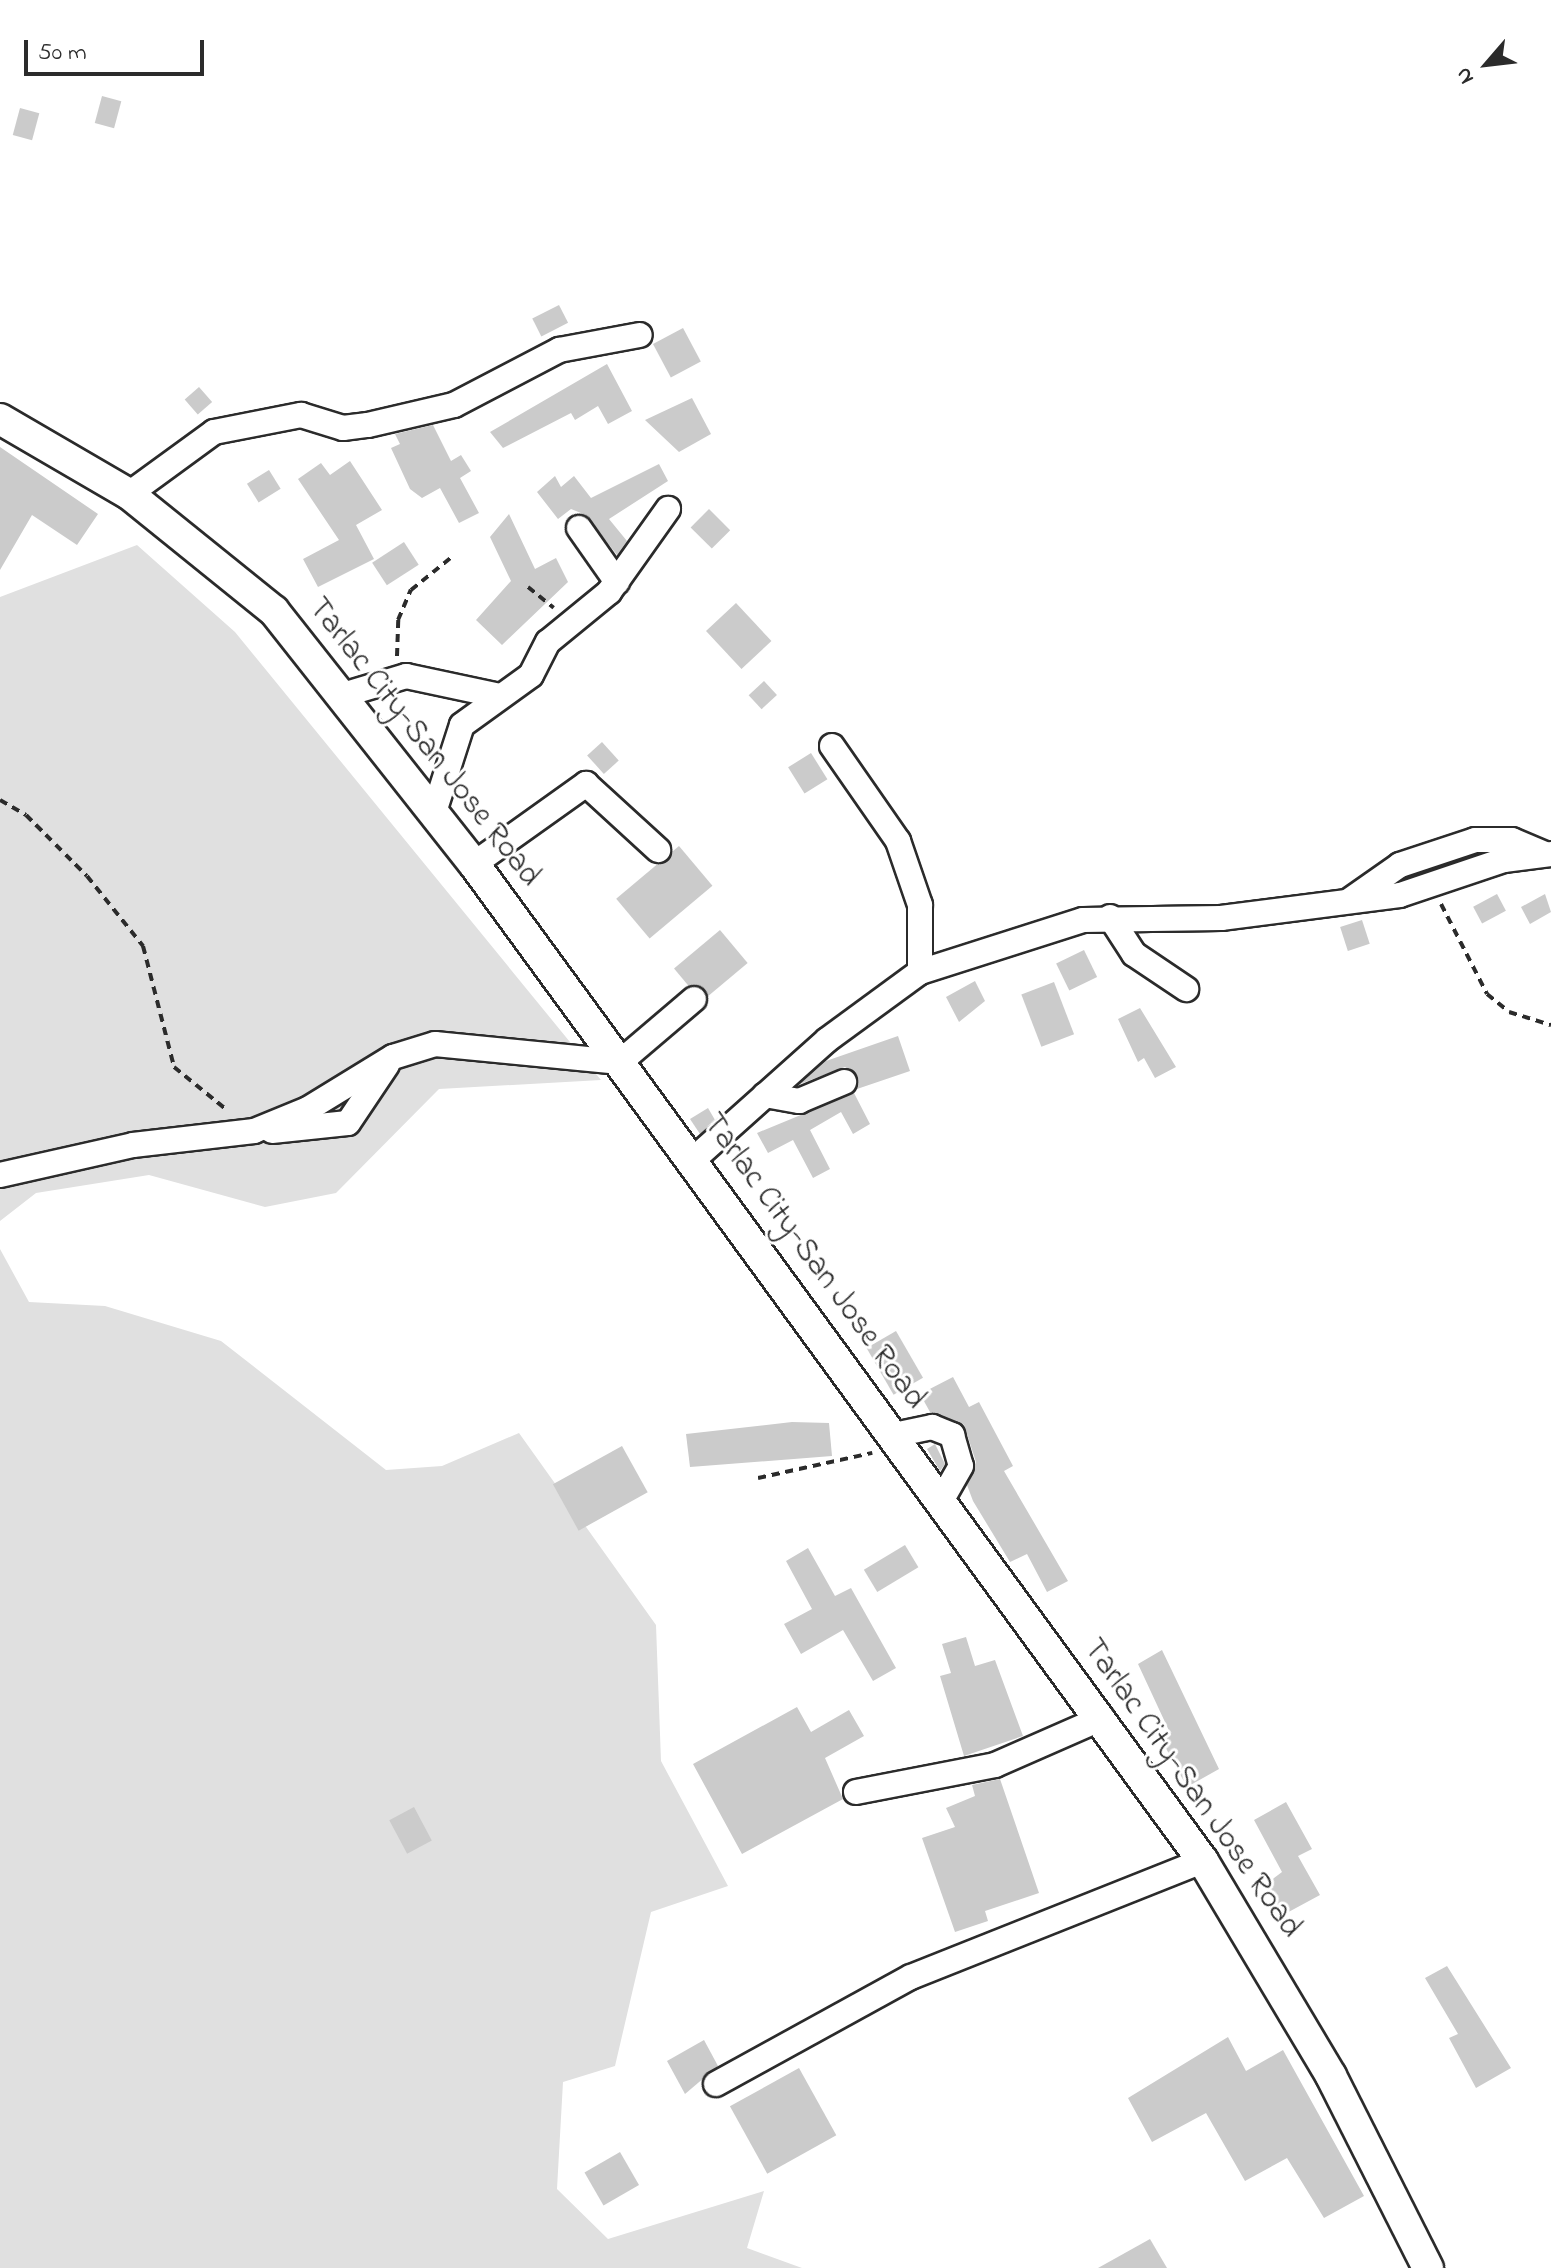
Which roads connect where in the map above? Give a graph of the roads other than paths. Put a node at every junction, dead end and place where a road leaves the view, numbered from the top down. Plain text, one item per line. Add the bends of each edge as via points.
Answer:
1 (640, 335) dead end
2 (0, 419) edge
3 (129, 494) junction
4 (668, 509) dead end
5 (579, 528) dead end
6 (617, 582) junction
7 (343, 695) junction
8 (500, 696) junction
9 (832, 746) dead end
10 (434, 812) junction
11 (658, 850) dead end
12 (1548, 854) edge
13 (474, 864) junction
14 (1348, 901) junction
15 (1110, 917) junction
16 (920, 972) junction
17 (1186, 989) dead end
18 (694, 999) dead end
19 (620, 1062) junction
20 (844, 1082) dead end
21 (765, 1095) junction
22 (694, 1159) junction
23 (0, 1175) edge
24 (897, 1439) junction
25 (941, 1501) junction
26 (1102, 1718) junction
27 (856, 1792) dead end
28 (1203, 1861) junction
29 (716, 2084) dead end
30 (1428, 2268) edge

1 - 3 street via 559,350 454,405 368,425 343,428 301,415 214,432
2 - 3 main road, Tarlac City-San Jose Road
3 - 7 main road, Tarlac City-San Jose Road via 274,611
4 - 6 street
5 - 6 street
6 - 8 street via 548,642 531,675
7 - 8 street via 388,676
7 - 10 main road, Tarlac City-San Jose Road
8 - 10 street via 462,725
9 - 16 street via 898,841 920,905
10 - 13 main road, Tarlac City-San Jose Road
11 - 13 street via 586,784
12 - 14 street via 1482,866 1434,886
12 - 14 street via 1512,840 1475,840 1400,865
13 - 19 main road, Tarlac City-San Jose Road
14 - 15 street via 1221,918
15 - 16 street via 1057,926
15 - 17 street via 1134,954
16 - 21 street
18 - 19 street
19 - 22 main road, Tarlac City-San Jose Road
19 - 23 street via 455,1044 393,1057 308,1109 254,1131 133,1145
20 - 21 street via 799,1101
21 - 22 street
22 - 24 main road, Tarlac City-San Jose Road
24 - 25 main road, Tarlac City-San Jose Road
24 - 25 street via 932,1427 952,1435 961,1466
25 - 26 main road, Tarlac City-San Jose Road
26 - 27 street via 995,1765
26 - 28 main road, Tarlac City-San Jose Road
28 - 29 street via 911,1977
28 - 30 main road, Tarlac City-San Jose Road via 1316,2048

